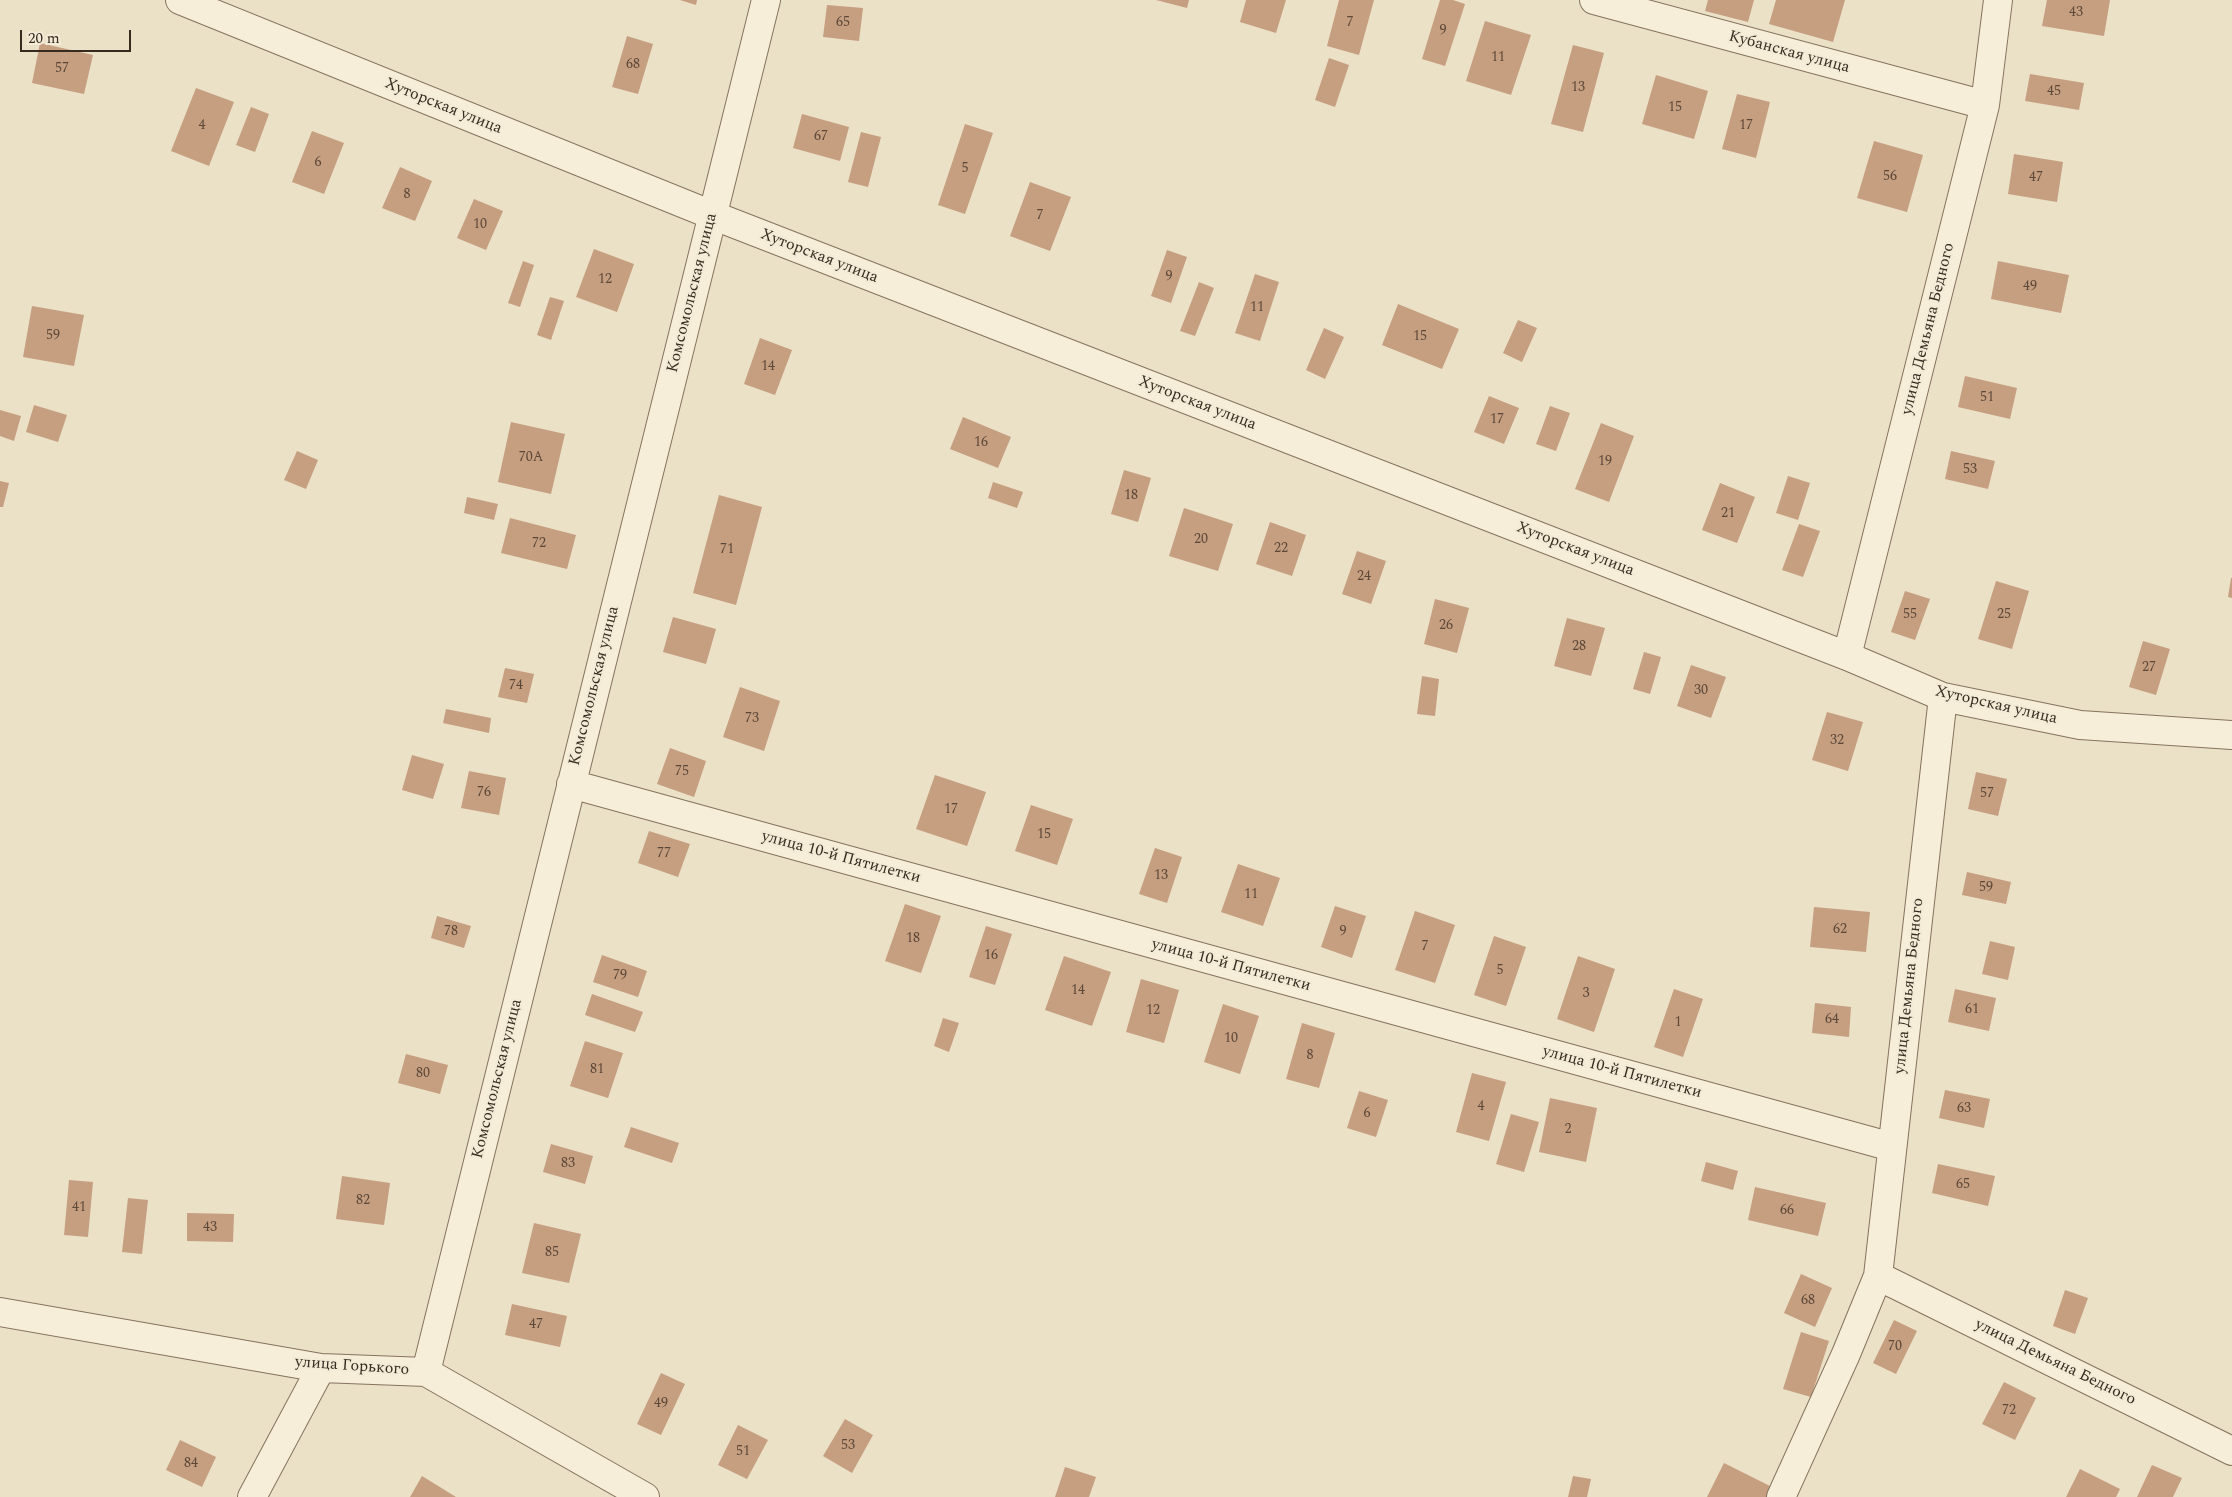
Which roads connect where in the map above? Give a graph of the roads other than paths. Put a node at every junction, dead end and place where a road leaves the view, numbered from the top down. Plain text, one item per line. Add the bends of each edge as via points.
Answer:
1 (180, 0) edge
2 (766, 0) edge
3 (1594, 0) edge
4 (1998, 0) edge
5 (1985, 105) junction
6 (712, 215) junction
7 (1847, 656) junction
8 (1943, 697) junction
9 (2232, 735) edge
10 (571, 784) junction
11 (1892, 1147) junction
12 (1878, 1276) junction
13 (0, 1312) edge
14 (321, 1368) junction
15 (426, 1372) junction
16 (2232, 1450) edge
17 (252, 1497) edge
18 (645, 1497) edge
19 (1782, 1497) edge

1 - 6 street, Хуторская улица
2 - 6 street, Комсомольская улица
3 - 5 street, Кубанская улица
4 - 5 street, улица Демьяна Бедного
5 - 7 street, улица Демьяна Бедного
6 - 7 street, Хуторская улица
6 - 10 street, Комсомольская улица
7 - 8 street, Хуторская улица
8 - 9 street, Хуторская улица via 2080,724
8 - 11 street, улица Демьяна Бедного
10 - 11 street, улица 10-й Пятилетки
10 - 15 street, Комсомольская улица
11 - 12 street, улица Демьяна Бедного
12 - 16 street, улица Демьяна Бедного
12 - 19 street, улица Демьяна Бедного
13 - 14 street, улица Горького
14 - 15 street, улица Горького
14 - 17 street
15 - 18 street, улица Горького

